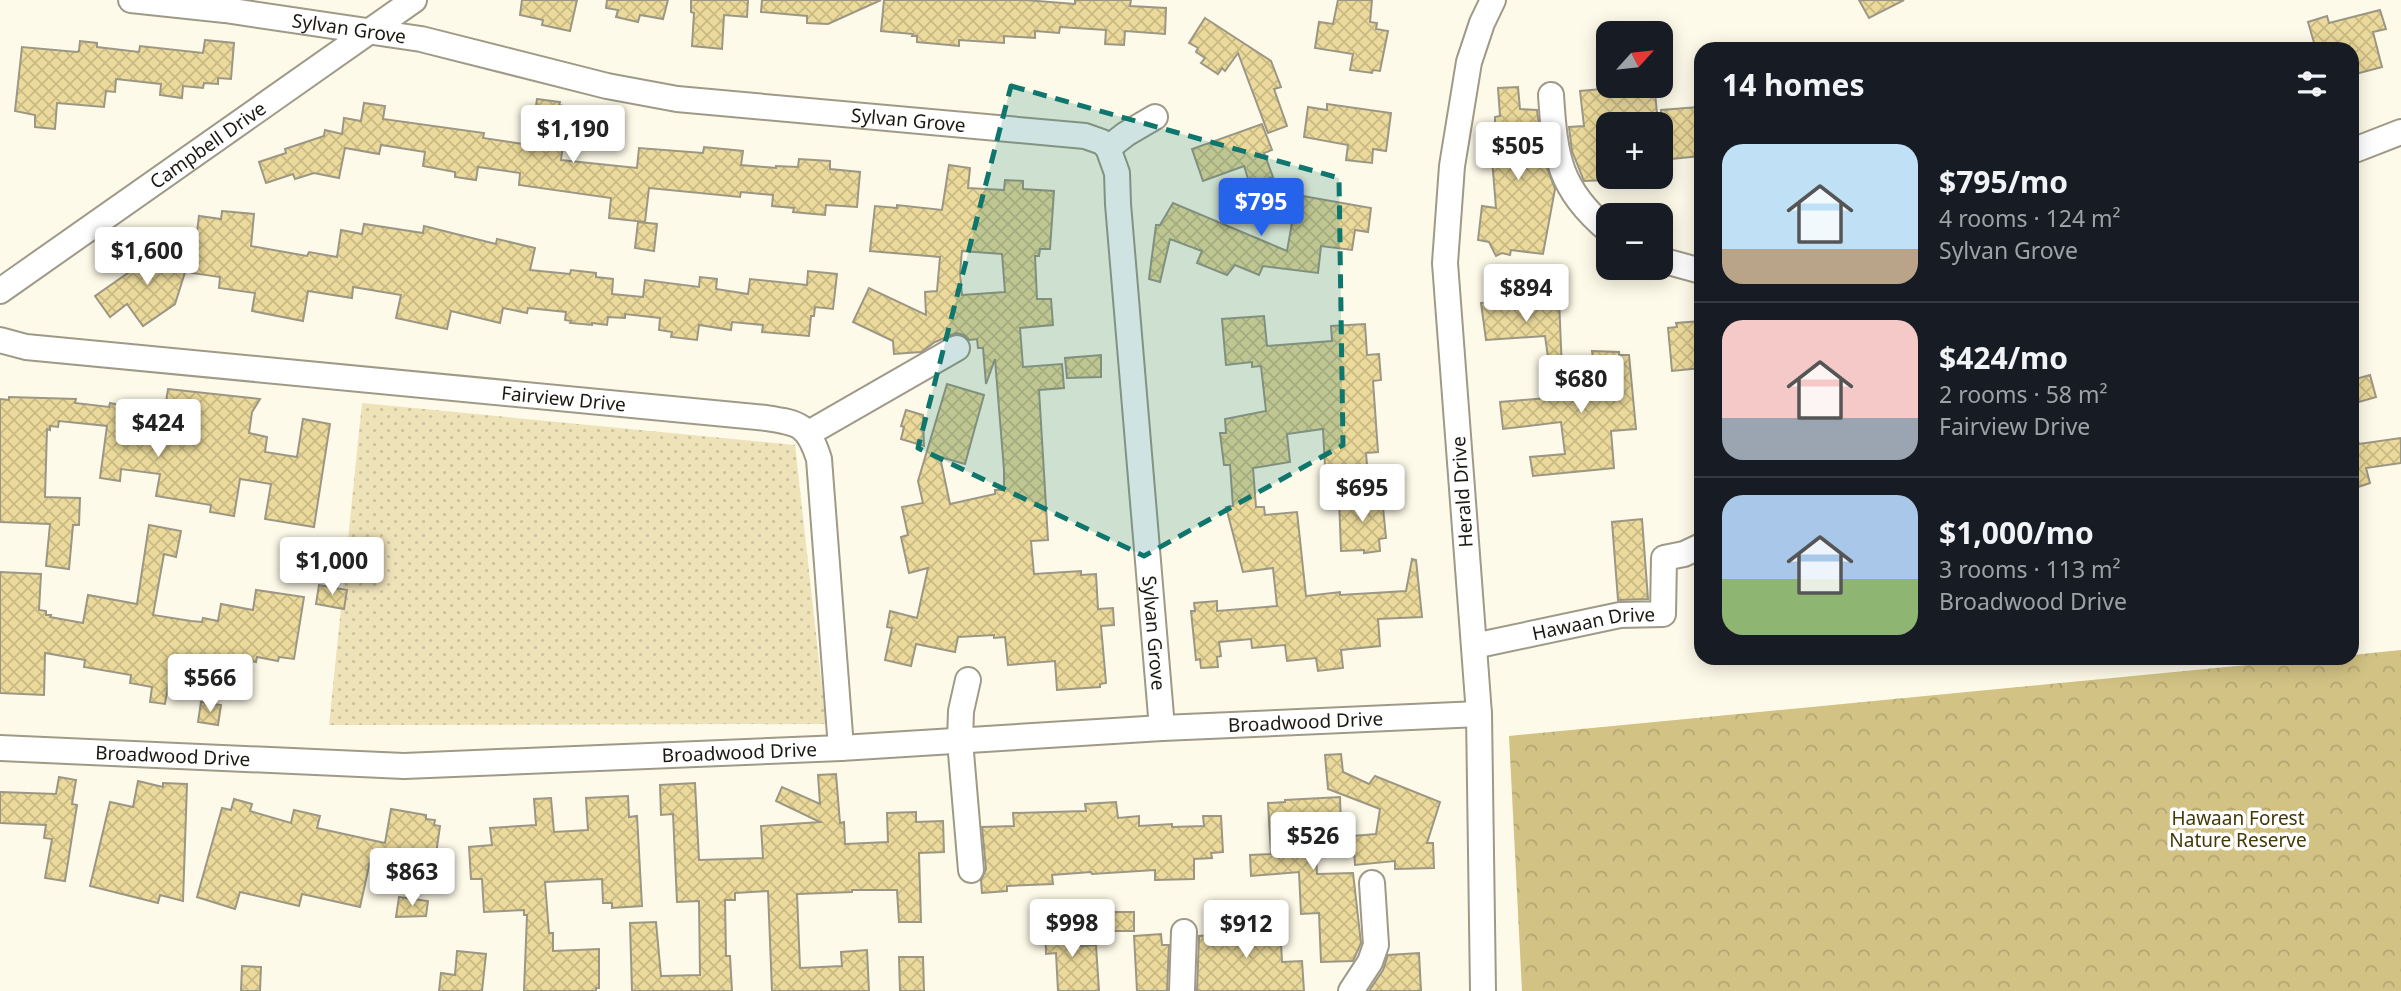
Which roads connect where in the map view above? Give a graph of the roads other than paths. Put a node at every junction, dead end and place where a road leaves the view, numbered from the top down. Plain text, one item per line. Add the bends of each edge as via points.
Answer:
1 (131, 0) edge
2 (414, 0) edge
3 (1493, 0) edge
4 (370, 31) junction
5 (1551, 96) dead end
6 (1155, 117) dead end
7 (2401, 132) edge
8 (1108, 148) junction
9 (2359, 148) edge
10 (1596, 220) edge
11 (1673, 263) edge
12 (1694, 269) edge
13 (0, 291) edge
14 (0, 340) edge
15 (957, 348) dead end
16 (809, 433) junction
17 (1694, 549) edge
18 (1474, 646) junction
19 (968, 680) dead end
20 (1479, 714) junction
21 (1162, 728) junction
22 (960, 741) junction
23 (0, 748) edge
24 (841, 748) junction
25 (971, 870) dead end
26 (1372, 883) dead end
27 (1184, 932) dead end
28 (1182, 991) edge
29 (1351, 991) edge
30 (1483, 991) edge

1 - 4 street, Sylvan Grove
2 - 4 street, Campbell Drive
3 - 18 street, Herald Drive via 1469,62 1452,166 1445,263
4 - 8 street, Sylvan Grove via 421,39 646,95 1085,136
4 - 13 street, Campbell Drive
5 - 10 street via 1553,138 1563,174
6 - 8 street
7 - 9 street
8 - 21 street, Sylvan Grove via 1117,173
11 - 12 street
14 - 16 street, Fairview Drive via 26,347 766,418 787,421
15 - 16 street
16 - 24 street via 819,459
17 - 18 street, Hawaan Drive via 1664,558 1663,614 1620,615
18 - 20 street, Herald Drive
19 - 22 street
20 - 21 street, Broadwood Drive
20 - 30 street, Herald Drive
21 - 22 street, Broadwood Drive
22 - 24 street, Broadwood Drive
22 - 25 street
23 - 24 street, Broadwood Drive via 404,766
26 - 29 street via 1376,945
27 - 28 street

